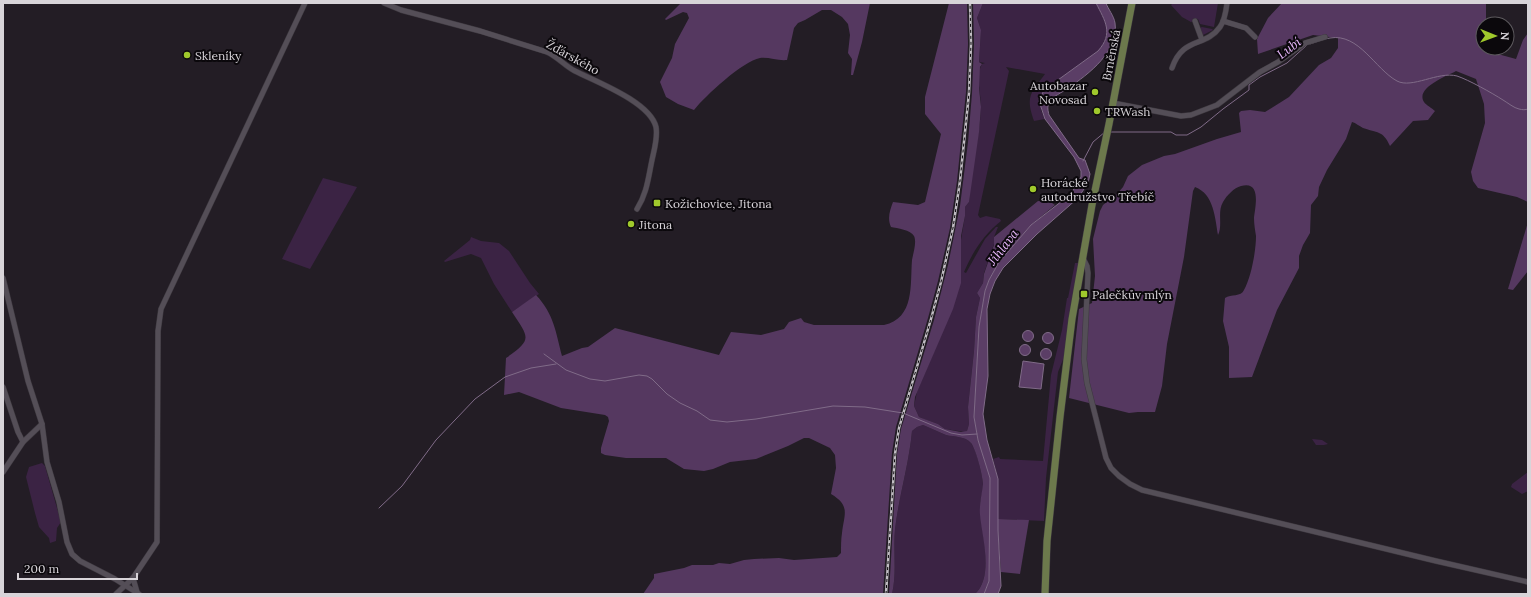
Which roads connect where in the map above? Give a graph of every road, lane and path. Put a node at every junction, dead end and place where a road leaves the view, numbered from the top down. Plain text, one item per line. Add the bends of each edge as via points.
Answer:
1 (305, 3) edge
2 (384, 3) edge
3 (1132, 3) edge
4 (1227, 3) edge
5 (1195, 21) dead end
6 (1223, 21) junction
7 (1255, 37) dead end
8 (1325, 37) dead end
9 (1202, 40) junction
10 (1174, 62) junction
11 (1180, 65) dead end
12 (1172, 68) dead end
13 (1113, 103) junction
14 (637, 210) dead end
15 (1083, 258) junction
16 (3, 278) edge
17 (3, 387) edge
18 (42, 424) junction
19 (23, 442) junction
20 (3, 472) edge
21 (133, 578) junction
22 (1528, 582) edge
23 (125, 585) junction
24 (138, 593) edge
25 (116, 594) edge
26 (1045, 594) edge

1 - 21 street via 161,309 158,331 157,542
2 - 14 street, Žďárského via 547,52 572,70 642,108 653,120 656,132 646,193
3 - 13 main road, Brněnská
4 - 6 street
5 - 9 street
6 - 7 street via 1246,28
6 - 9 street via 1215,33
8 - 13 street via 1305,43 1260,72 1217,105 1191,115
9 - 10 street via 1187,46
10 - 11 street
10 - 12 street
13 - 15 main road, Brněnská
15 - 22 street via 1088,270 1084,359 1087,383 1106,458 1111,468 1124,480 1142,490
15 - 26 main road, Brněnská via 1072,320 1059,424 1047,540
16 - 18 street via 24,366
17 - 19 street
18 - 19 street
18 - 23 street via 47,462 72,554 80,561
19 - 20 street
21 - 23 street
21 - 24 street
23 - 24 street
23 - 25 street

